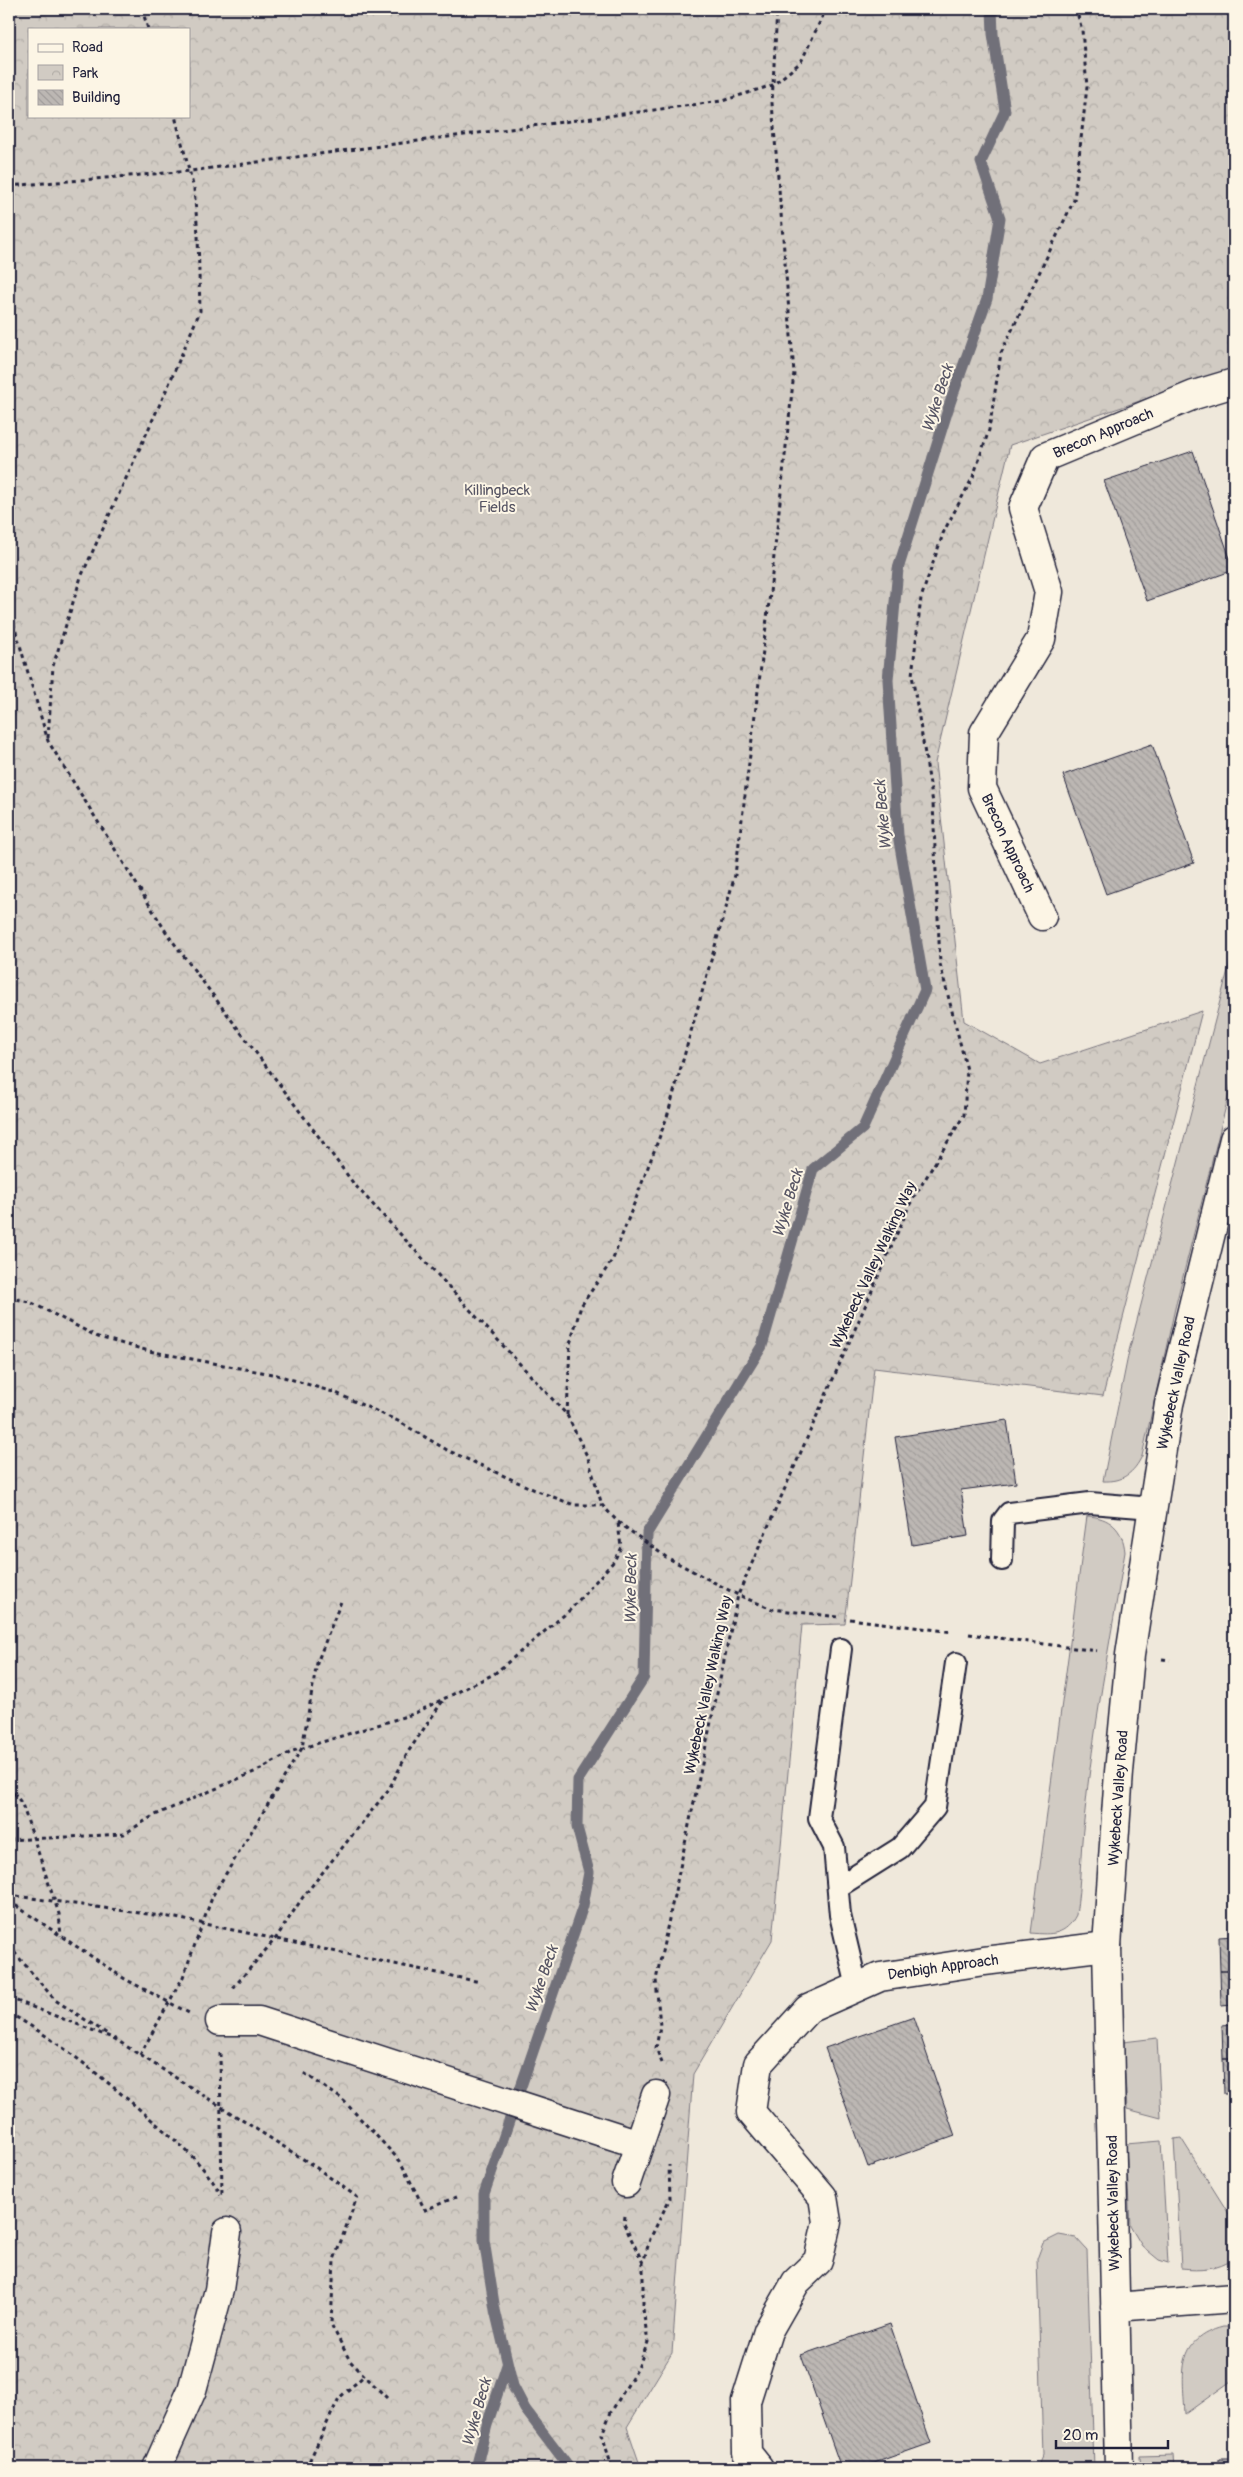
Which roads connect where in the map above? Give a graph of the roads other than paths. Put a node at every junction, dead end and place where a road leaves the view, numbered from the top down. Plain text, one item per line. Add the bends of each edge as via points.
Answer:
1 (1234, 383) edge
2 (1042, 916) dead end
3 (1234, 1139) edge
4 (1153, 1508) junction
5 (1002, 1560) dead end
6 (840, 1648) dead end
7 (956, 1663) dead end
8 (838, 1887) junction
9 (1107, 1946) junction
10 (857, 1987) junction
11 (220, 2020) road end
12 (660, 2083) road end
13 (639, 2144) junction
14 (626, 2183) road end
15 (227, 2232) road end
16 (1234, 2298) edge
17 (1115, 2307) junction
18 (157, 2468) edge
19 (759, 2468) edge
20 (1119, 2468) edge

1 - 2 street, Brecon Approach via 1194,395 1045,457 1023,508 1049,592 1042,639 984,733 982,788
3 - 4 street, Wykebeck Valley Road via 1168,1404
4 - 5 lane via 1090,1504 1009,1513 1003,1521
4 - 9 street, Wykebeck Valley Road via 1130,1655
6 - 8 lane via 819,1818 834,1847
7 - 8 lane via 935,1807 900,1848
8 - 10 lane via 840,1915
9 - 10 street, Denbigh Approach via 880,1977
9 - 17 street, Wykebeck Valley Road
10 - 19 street, Denbigh Approach via 808,2009 758,2064 750,2112 823,2197 827,2222 818,2261 796,2282 768,2331 746,2401 747,2453
11 - 13 street via 259,2021
12 - 13 street
13 - 14 street
15 - 18 street via 220,2290 192,2390
16 - 17 street
17 - 20 street, Wykebeck Valley Road

